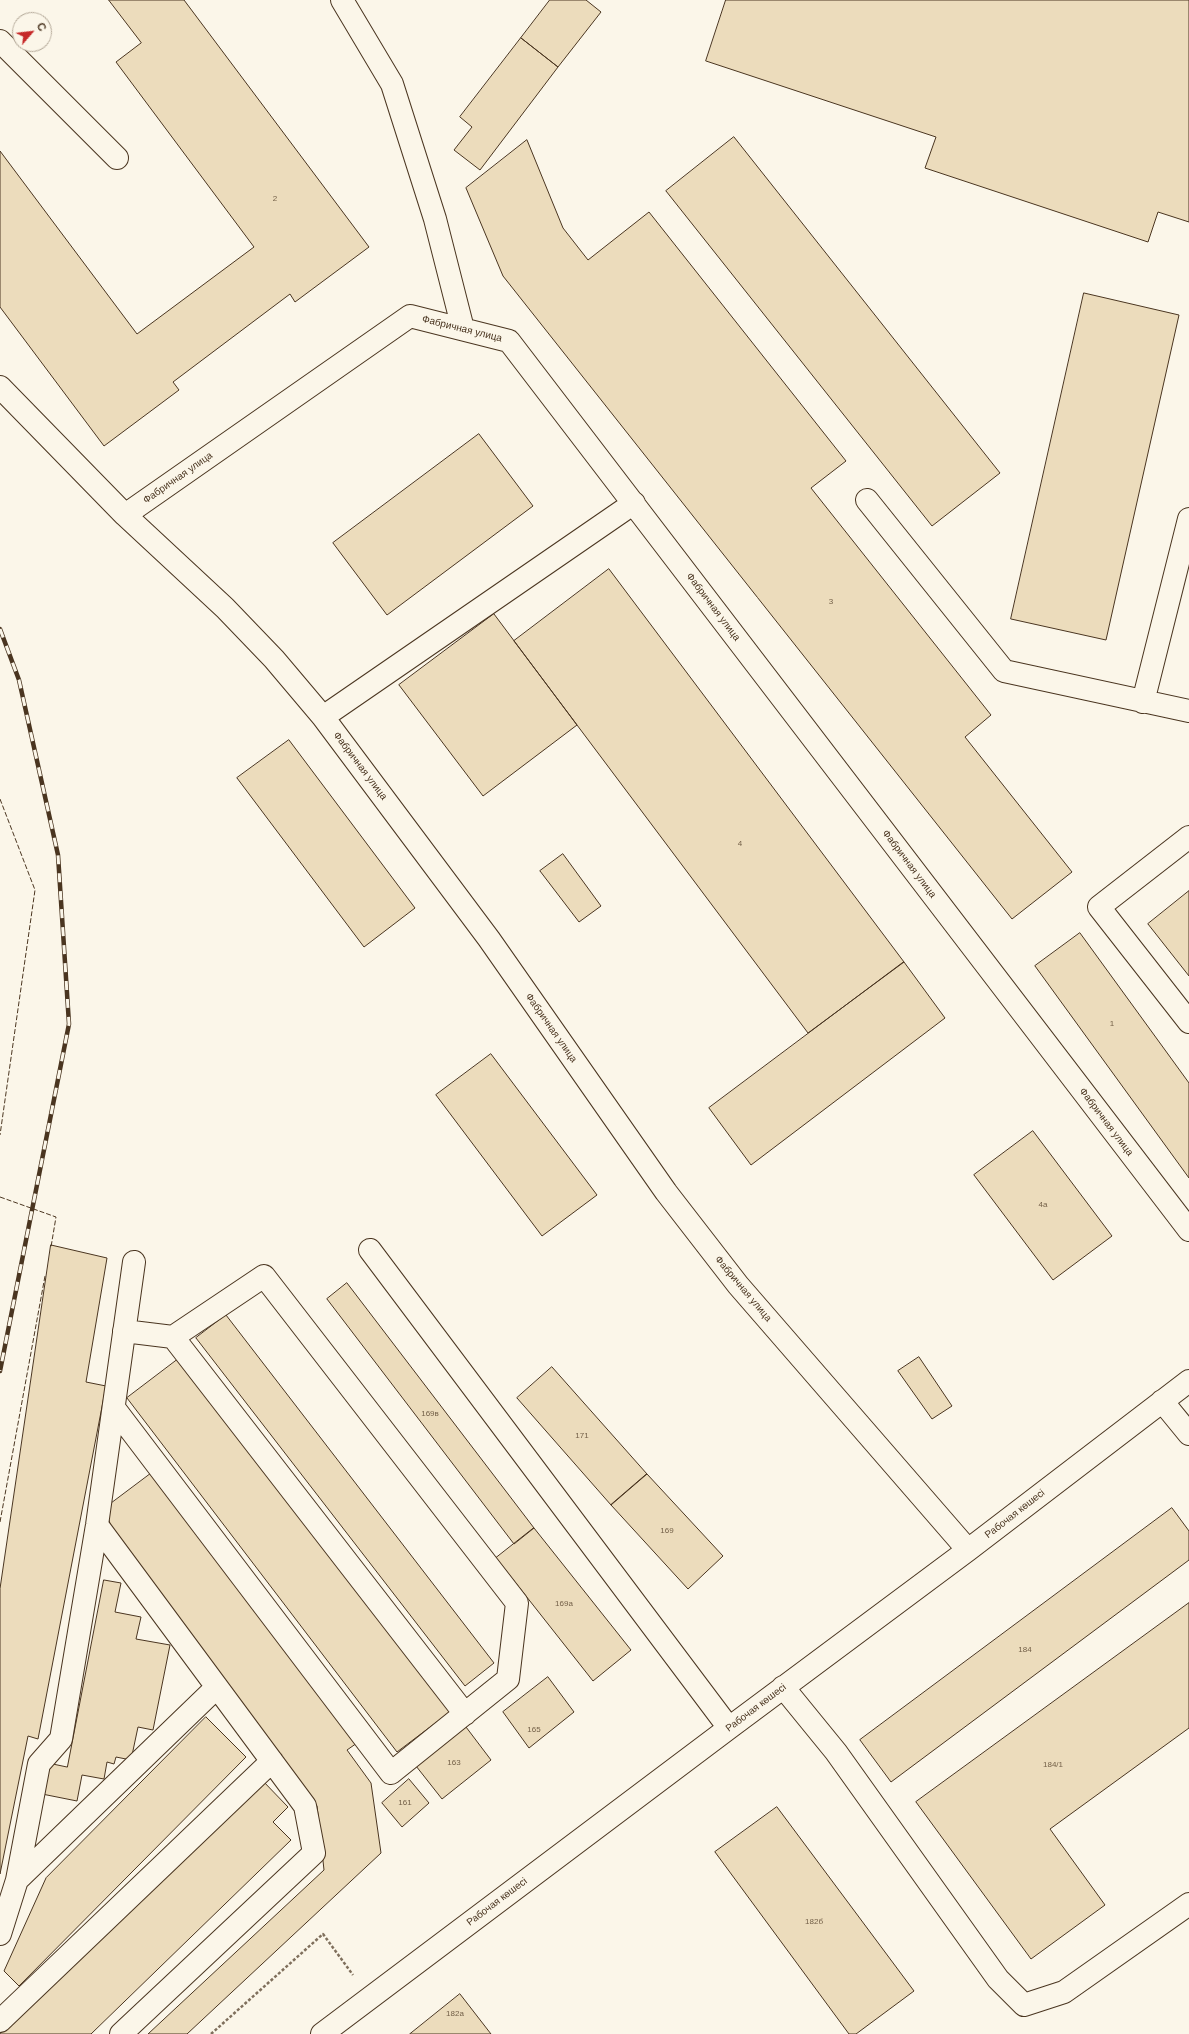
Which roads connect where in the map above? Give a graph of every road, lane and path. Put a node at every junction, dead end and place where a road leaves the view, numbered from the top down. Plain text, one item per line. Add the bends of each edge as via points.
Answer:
1 (342, 0) edge
2 (0, 41) edge
3 (118, 158) dead end
4 (463, 329) junction
5 (0, 387) edge
6 (867, 500) dead end
7 (634, 503) junction
8 (125, 515) junction
9 (1189, 519) edge
10 (1143, 702) junction
11 (1189, 711) edge
12 (323, 717) junction
13 (1189, 837) edge
14 (1189, 1022) edge
15 (1189, 1230) edge
16 (370, 1250) dead end
17 (134, 1262) dead end
18 (124, 1331) junction
19 (173, 1337) junction
20 (1189, 1381) edge
21 (1162, 1401) junction
22 (114, 1408) junction
23 (1189, 1434) edge
24 (97, 1525) junction
25 (968, 1550) junction
26 (217, 1687) junction
27 (783, 1687) junction
28 (465, 1714) junction
29 (729, 1728) junction
30 (272, 1761) junction
31 (17, 1880) junction
32 (1189, 1904) edge
33 (0, 1934) edge
34 (324, 1934) dead end
35 (0, 2021) edge
36 (121, 2034) edge
37 (211, 2034) edge
38 (322, 2034) edge

1 - 4 street via 392,84 435,219
2 - 3 street
4 - 7 street, Фабричная улица via 509,341
4 - 8 street, Фабричная улица via 410,316
5 - 8 street, Фабричная улица
6 - 10 street via 1004,671
7 - 12 street
7 - 15 street, Фабричная улица
8 - 12 street, Фабричная улица via 225,608 274,659
9 - 10 street
10 - 11 street
12 - 25 street, Фабричная улица via 489,939 671,1198 738,1285
13 - 14 street via 1099,907
16 - 29 street
17 - 18 street
18 - 19 street
18 - 22 street
19 - 28 street
19 - 28 street via 264,1276 516,1603 508,1679
20 - 21 street, Рабочая көшесі
21 - 23 street
21 - 25 street, Рабочая көшесі
22 - 24 street
22 - 28 street via 391,1773
24 - 26 street
24 - 31 street via 61,1739 39,1764
25 - 27 street, Рабочая көшесі
26 - 30 street
26 - 31 street
27 - 29 street, Рабочая көшесі
27 - 32 street via 836,1752 998,1978 1024,2005 1064,1992
29 - 38 street, Рабочая көшесі
30 - 35 street
30 - 36 street via 306,1806 314,1853
31 - 33 street
34 - 37 path

